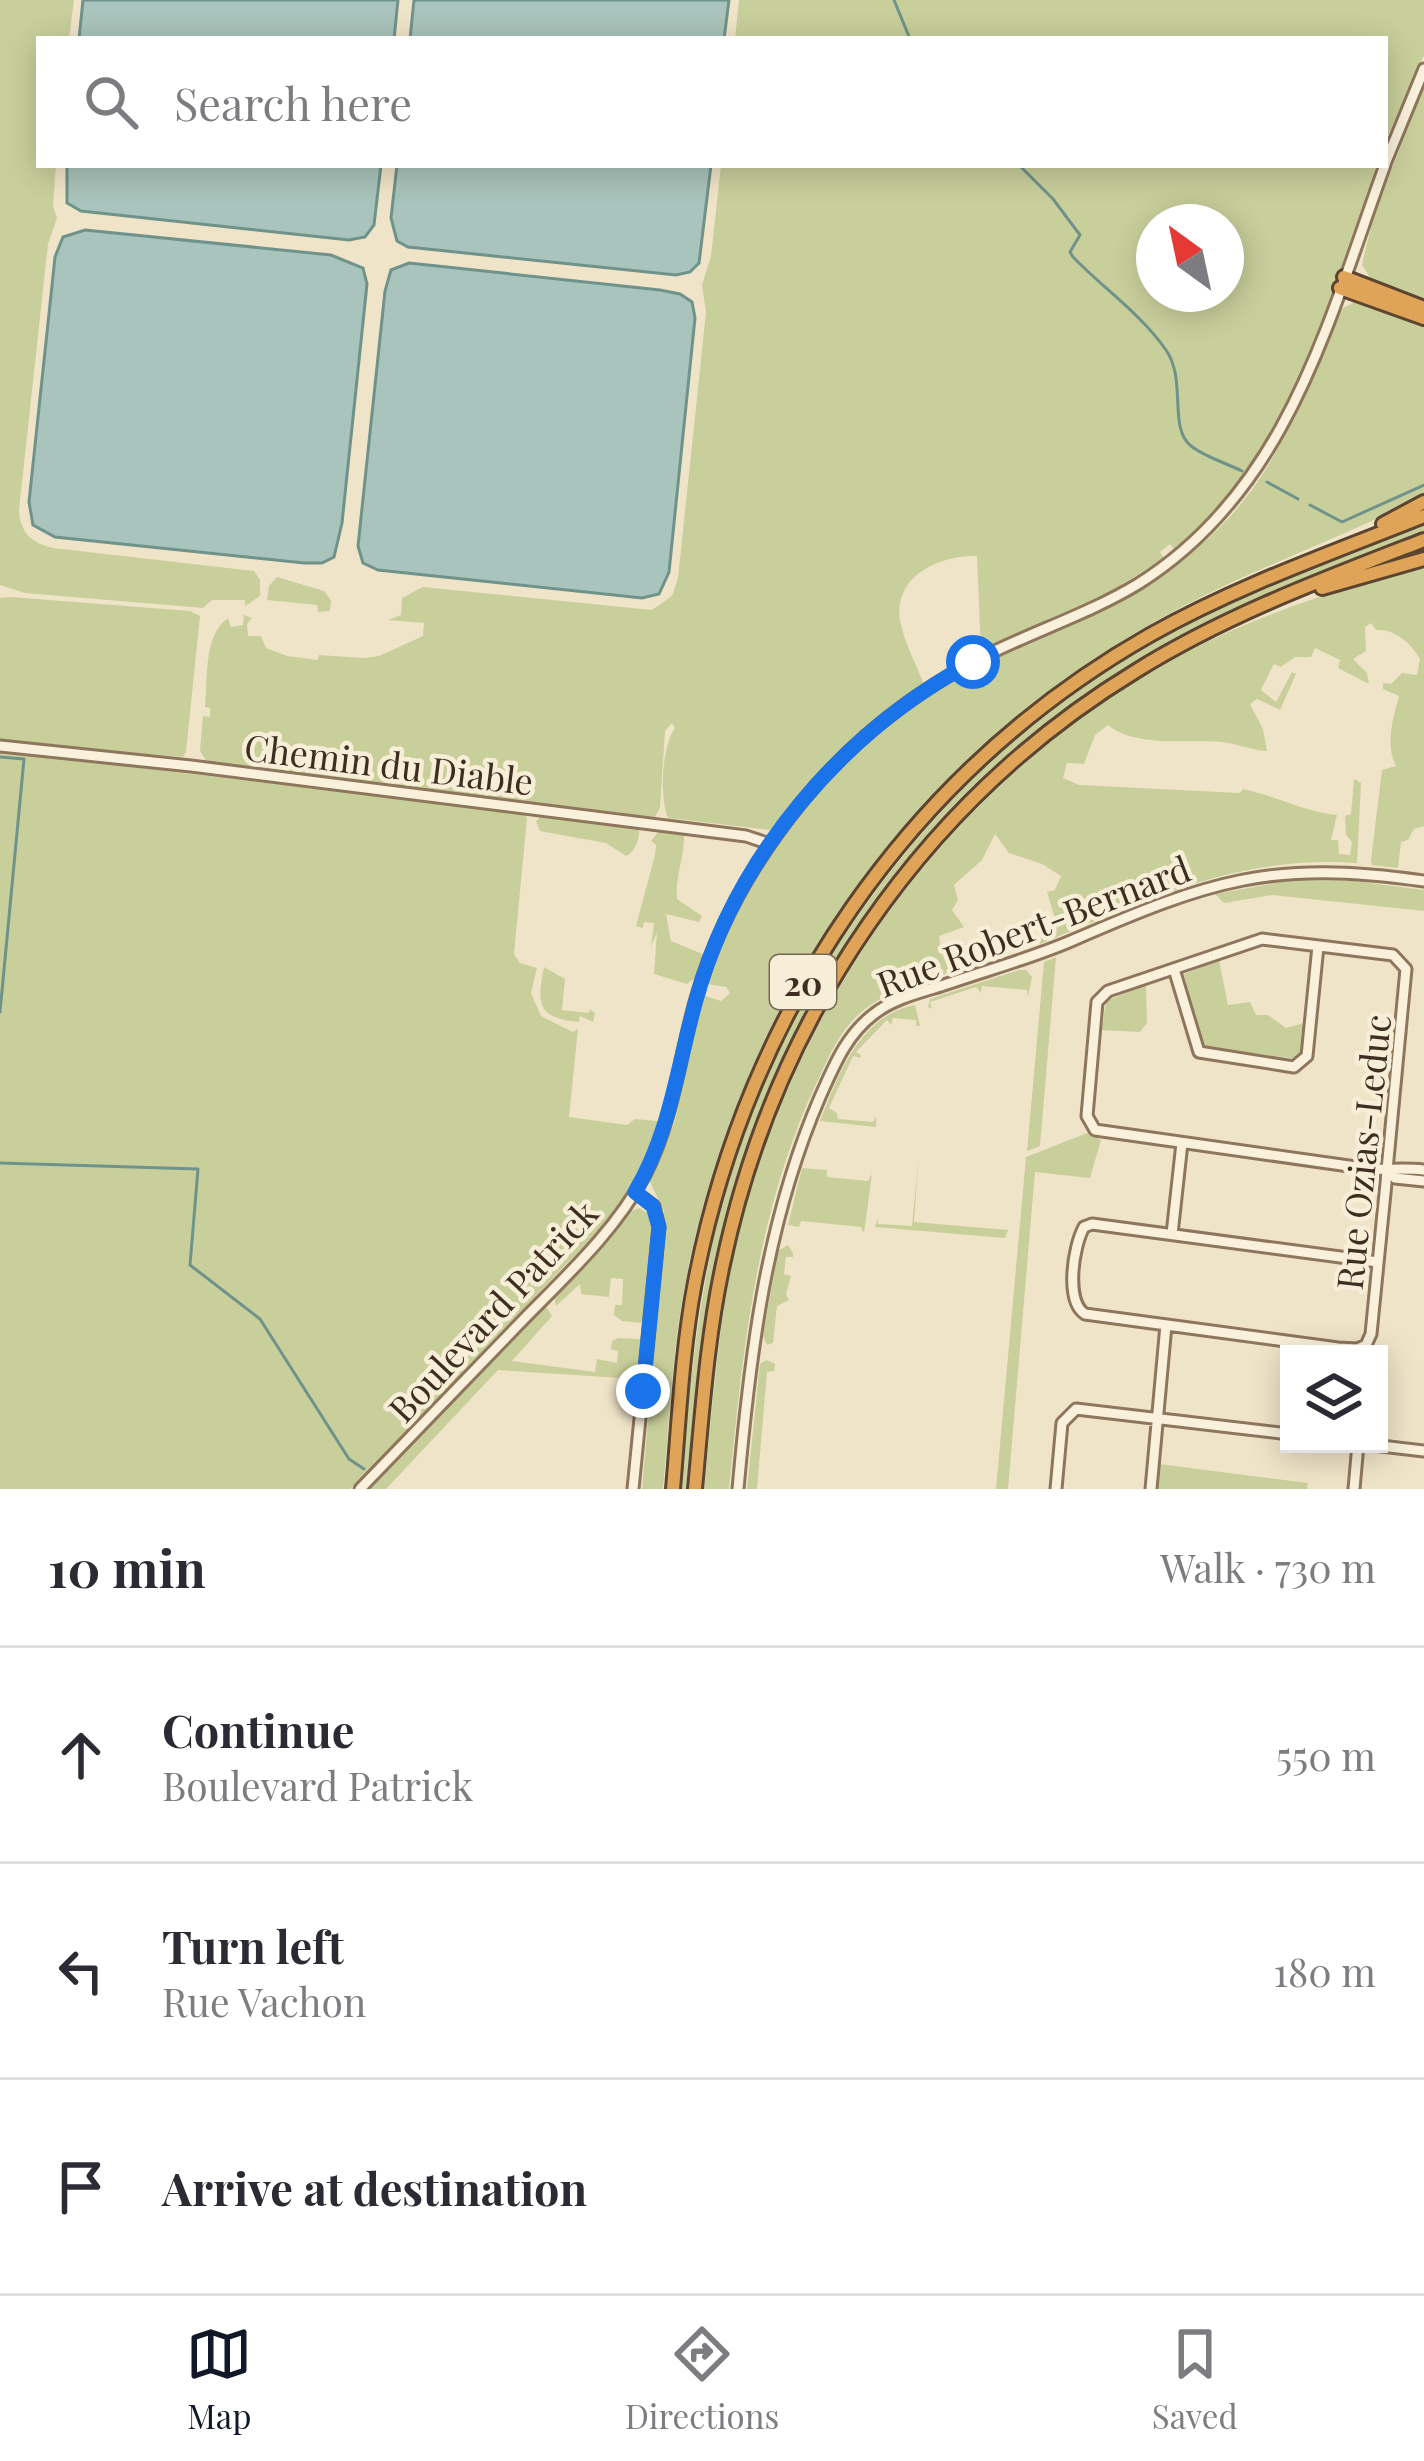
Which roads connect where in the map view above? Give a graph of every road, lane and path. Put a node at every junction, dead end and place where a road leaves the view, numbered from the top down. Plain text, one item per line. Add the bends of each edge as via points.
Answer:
1 (1424, 69) edge
2 (1388, 158) edge
3 (1384, 168) edge
4 (1342, 283) junction
5 (1424, 308) edge
6 (1424, 318) edge
7 (1424, 502) edge
8 (1424, 516) edge
9 (1424, 539) edge
10 (1335, 551) junction
11 (1424, 559) edge
12 (1264, 604) junction
13 (0, 746) edge
14 (770, 844) junction
15 (1424, 881) edge
16 (1318, 946) junction
17 (1174, 969) junction
18 (1182, 1144) junction
19 (1387, 1170) junction
20 (1424, 1170) edge
21 (1424, 1181) edge
22 (635, 1192) junction
23 (1172, 1234) junction
24 (1378, 1262) junction
25 (1166, 1325) junction
26 (1157, 1417) junction
27 (1280, 1433) edge
28 (1388, 1447) edge
29 (1424, 1451) edge
30 (1360, 1453) edge
31 (360, 1489) edge
32 (633, 1489) edge
33 (673, 1489) edge
34 (695, 1489) edge
35 (738, 1489) edge
36 (1056, 1489) edge
37 (1151, 1489) edge
38 (1354, 1489) edge

1 - 2 street, Boulevard Patrick
3 - 4 street, Boulevard Patrick
4 - 5 highway
4 - 6 highway
4 - 14 street, Boulevard Patrick via 1283,431 1208,530 1129,589 985,656 896,710 821,778
7 - 10 highway
8 - 10 highway, 20
9 - 12 highway, 20
10 - 33 highway, 20 via 1183,618 1066,688 952,786 849,911 779,1027 726,1158 692,1304
11 - 12 highway
12 - 34 highway, 20 via 1135,671 1024,752 928,848 848,953 783,1074 738,1201 714,1311
13 - 14 street, Chemin du Diable
14 - 22 street, Boulevard Patrick via 709,962 669,1118
15 - 35 street, Rue Robert-Bernard via 1321,870 1222,882 902,999 865,1021 832,1070 781,1205 757,1320
16 - 17 street via 1262,939
16 - 17 street via 1308,1051 1294,1067 1199,1052
16 - 19 street, Rue Ozias-Leduc via 1403,961
17 - 18 street via 1097,1002 1087,1116 1102,1133
18 - 19 street
18 - 23 street
19 - 20 street
19 - 21 street
19 - 24 street, Rue Ozias-Leduc
22 - 31 street, Boulevard Patrick via 575,1266
22 - 32 street via 653,1206 659,1232
23 - 24 street
23 - 25 street via 1084,1227 1073,1298 1085,1314
24 - 25 street, Rue Ozias-Leduc via 1365,1346
25 - 26 street
26 - 27 street
26 - 36 street via 1071,1411 1062,1423
26 - 37 street
28 - 29 street
30 - 38 street

